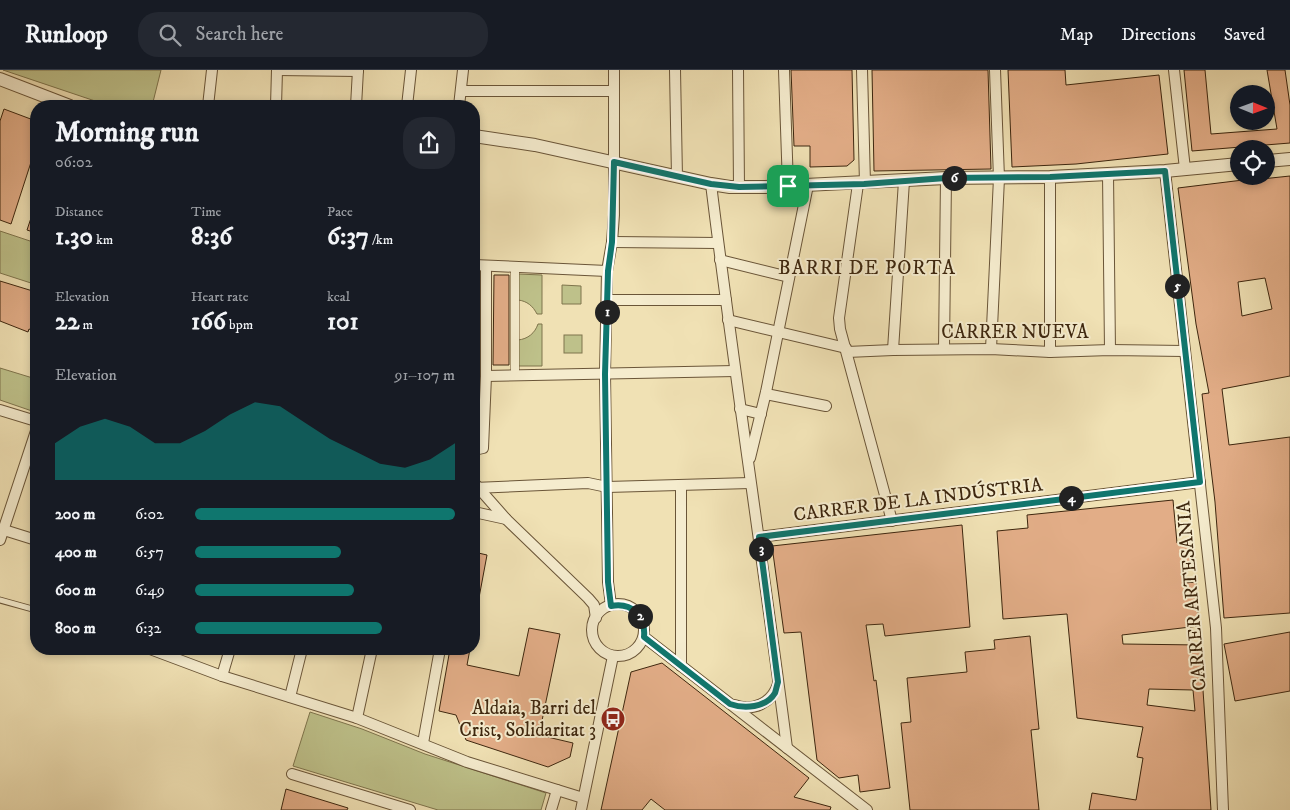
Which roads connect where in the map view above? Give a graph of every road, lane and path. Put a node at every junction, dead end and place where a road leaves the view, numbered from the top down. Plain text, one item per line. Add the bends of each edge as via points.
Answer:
1 (212, 70) edge
2 (277, 70) edge
3 (358, 70) edge
4 (412, 70) edge
5 (463, 70) edge
6 (614, 70) edge
7 (675, 70) edge
8 (738, 70) edge
9 (784, 70) edge
10 (862, 70) edge
11 (995, 70) edge
12 (1174, 70) edge
13 (0, 79) edge
14 (461, 91) junction
15 (614, 91) junction
16 (54, 100) edge
17 (209, 100) edge
18 (276, 100) edge
19 (356, 100) edge
20 (408, 100) edge
21 (460, 100) edge
22 (480, 137) edge
23 (1290, 159) edge
24 (1275, 160) edge
25 (614, 162) junction
26 (1230, 165) edge
27 (1185, 169) junction
28 (1165, 171) junction
29 (1108, 174) junction
30 (676, 177) junction
31 (1050, 177) junction
32 (946, 178) junction
33 (999, 178) junction
34 (904, 181) junction
35 (711, 184) junction
36 (861, 184) junction
37 (808, 185) junction
38 (788, 186) junction
39 (739, 187) junction
40 (612, 242) junction
41 (718, 243) junction
42 (720, 260) junction
43 (480, 266) edge
44 (486, 266) junction
45 (516, 267) junction
46 (608, 271) junction
47 (790, 276) junction
48 (608, 300) junction
49 (726, 300) junction
50 (480, 318) edge
51 (486, 318) junction
52 (728, 320) junction
53 (778, 331) junction
54 (944, 349) junction
55 (991, 349) junction
56 (846, 350) junction
57 (893, 350) junction
58 (1110, 350) junction
59 (1184, 351) junction
60 (1050, 352) junction
61 (735, 371) junction
62 (605, 374) junction
63 (486, 376) junction
64 (515, 376) junction
65 (766, 394) junction
66 (826, 406) dead end
67 (740, 409) junction
68 (0, 410) edge
69 (761, 414) junction
70 (30, 419) edge
71 (30, 449) edge
72 (480, 449) edge
73 (748, 464) junction
74 (1200, 482) junction
75 (750, 483) junction
76 (681, 485) junction
77 (480, 486) edge
78 (608, 487) junction
79 (480, 491) edge
80 (480, 513) edge
81 (506, 519) junction
82 (892, 521) junction
83 (2, 535) edge
84 (759, 537) junction
85 (30, 539) edge
86 (0, 600) edge
87 (30, 608) edge
88 (607, 608) junction
89 (596, 618) junction
90 (644, 637) junction
91 (167, 655) edge
92 (228, 655) edge
93 (300, 655) edge
94 (371, 655) edge
95 (439, 655) edge
96 (613, 656) junction
97 (681, 666) junction
98 (222, 676) junction
99 (778, 682) junction
100 (290, 697) junction
101 (730, 704) junction
102 (357, 718) junction
103 (422, 744) junction
104 (787, 748) junction
105 (292, 774) dead end
106 (557, 790) junction
107 (583, 798) junction
108 (404, 809) edge
109 (551, 810) edge
110 (581, 810) edge
111 (867, 810) edge
112 (1223, 810) edge

1 - 17 street
2 - 3 street
2 - 18 street
3 - 19 street
4 - 20 street
5 - 14 street
6 - 15 street
7 - 30 street
8 - 39 street
9 - 38 street
10 - 36 street
11 - 33 street
12 - 27 street
13 - 16 street
14 - 15 street
14 - 21 street
15 - 25 street
22 - 25 street
23 - 24 street
25 - 30 street
25 - 40 street
26 - 27 street
27 - 28 street
28 - 29 street
28 - 59 street, CARRER ARTESANIA
29 - 31 street
29 - 58 street
30 - 35 street
31 - 33 street
31 - 60 street
32 - 33 street
32 - 34 street
32 - 54 street
33 - 55 street
34 - 36 street
34 - 57 street
35 - 39 street
35 - 41 street
36 - 37 street
36 - 56 street via 839,318
37 - 38 street
37 - 47 street
38 - 39 street
40 - 41 street
40 - 46 street
41 - 42 street
42 - 47 street
42 - 49 street
43 - 44 street
44 - 45 street
44 - 51 street
45 - 46 street
45 - 64 street
46 - 48 street
47 - 53 street
48 - 49 street
48 - 62 street
49 - 52 street
50 - 51 street
51 - 63 street
52 - 53 street, CARRER NUEVA
52 - 61 street
53 - 56 street, CARRER NUEVA
53 - 65 street
54 - 55 street, CARRER NUEVA
54 - 57 street, CARRER NUEVA
55 - 60 street, CARRER NUEVA
56 - 57 street, CARRER NUEVA
56 - 82 street
58 - 59 street, CARRER NUEVA
58 - 60 street, CARRER NUEVA
59 - 74 street, CARRER ARTESANIA
61 - 62 street
61 - 67 street
62 - 64 street
62 - 78 street
63 - 64 street
63 - 72 street via 483,448
65 - 66 street
65 - 69 street
67 - 69 street
67 - 73 street
68 - 70 street
69 - 73 street
71 - 83 street
73 - 75 street
74 - 82 street, CARRER DE LA INDÚSTRIA
74 - 112 street, CARRER ARTESANIA via 1216,628
75 - 76 street
75 - 84 street
76 - 78 street
76 - 97 street
77 - 78 street via 588,483
78 - 88 street
79 - 81 street
80 - 81 street
81 - 89 street via 588,598 594,605
82 - 84 street, CARRER DE LA INDÚSTRIA
83 - 85 street
84 - 99 street
86 - 87 lane
88 - 89 street
88 - 90 street via 625,605 636,612 643,623
89 - 96 street via 595,641 602,651
90 - 96 street via 632,652
90 - 97 street
91 - 98 street
92 - 98 street
93 - 100 street
94 - 102 street
95 - 103 street
96 - 107 street
97 - 101 street
98 - 100 street
99 - 101 street via 775,693 764,702 748,708
99 - 104 street
100 - 102 street
101 - 104 street
102 - 103 street
103 - 106 street
104 - 111 street
105 - 108 street
106 - 107 street
106 - 109 street
107 - 110 street

